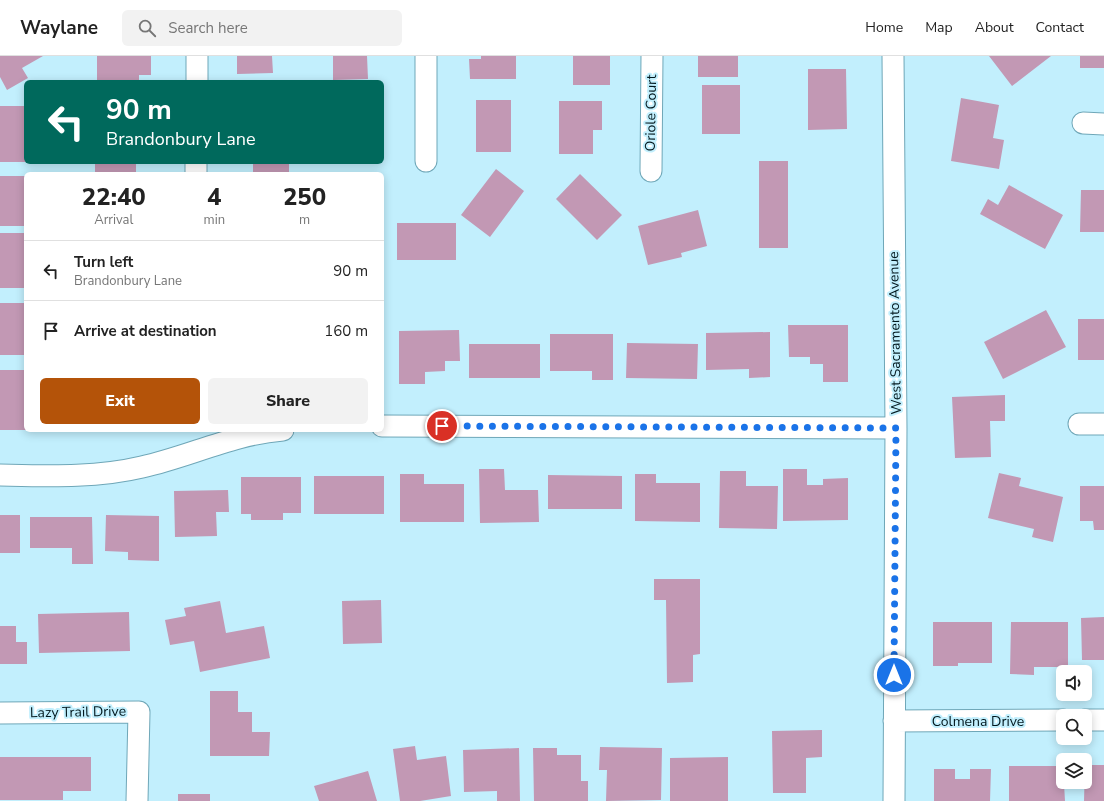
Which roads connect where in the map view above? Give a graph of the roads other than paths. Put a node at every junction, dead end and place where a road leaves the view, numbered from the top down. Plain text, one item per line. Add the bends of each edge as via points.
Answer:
1 (197, 56) edge
2 (426, 56) edge
3 (652, 56) edge
4 (893, 56) edge
5 (197, 80) edge
6 (1083, 123) dead end
7 (1104, 124) edge
8 (426, 161) dead end
9 (651, 171) dead end
10 (1079, 424) dead end
11 (1104, 424) edge
12 (384, 426) edge
13 (896, 428) junction
14 (263, 432) edge
15 (0, 475) edge
16 (0, 713) edge
17 (1056, 720) edge
18 (1092, 720) edge
19 (1104, 720) edge
20 (894, 721) junction
21 (137, 801) edge
22 (894, 801) edge

1 - 5 street
2 - 8 street
3 - 9 street, Oriole Court
4 - 13 street, West Sacramento Avenue
6 - 7 street
10 - 11 street
12 - 13 street
13 - 20 street, West Sacramento Avenue
14 - 15 street via 225,440 142,467 98,475
16 - 21 street, Lazy Trail Drive via 139,712
17 - 20 street, Colmena Drive
18 - 19 street
20 - 22 street, West Sacramento Avenue

